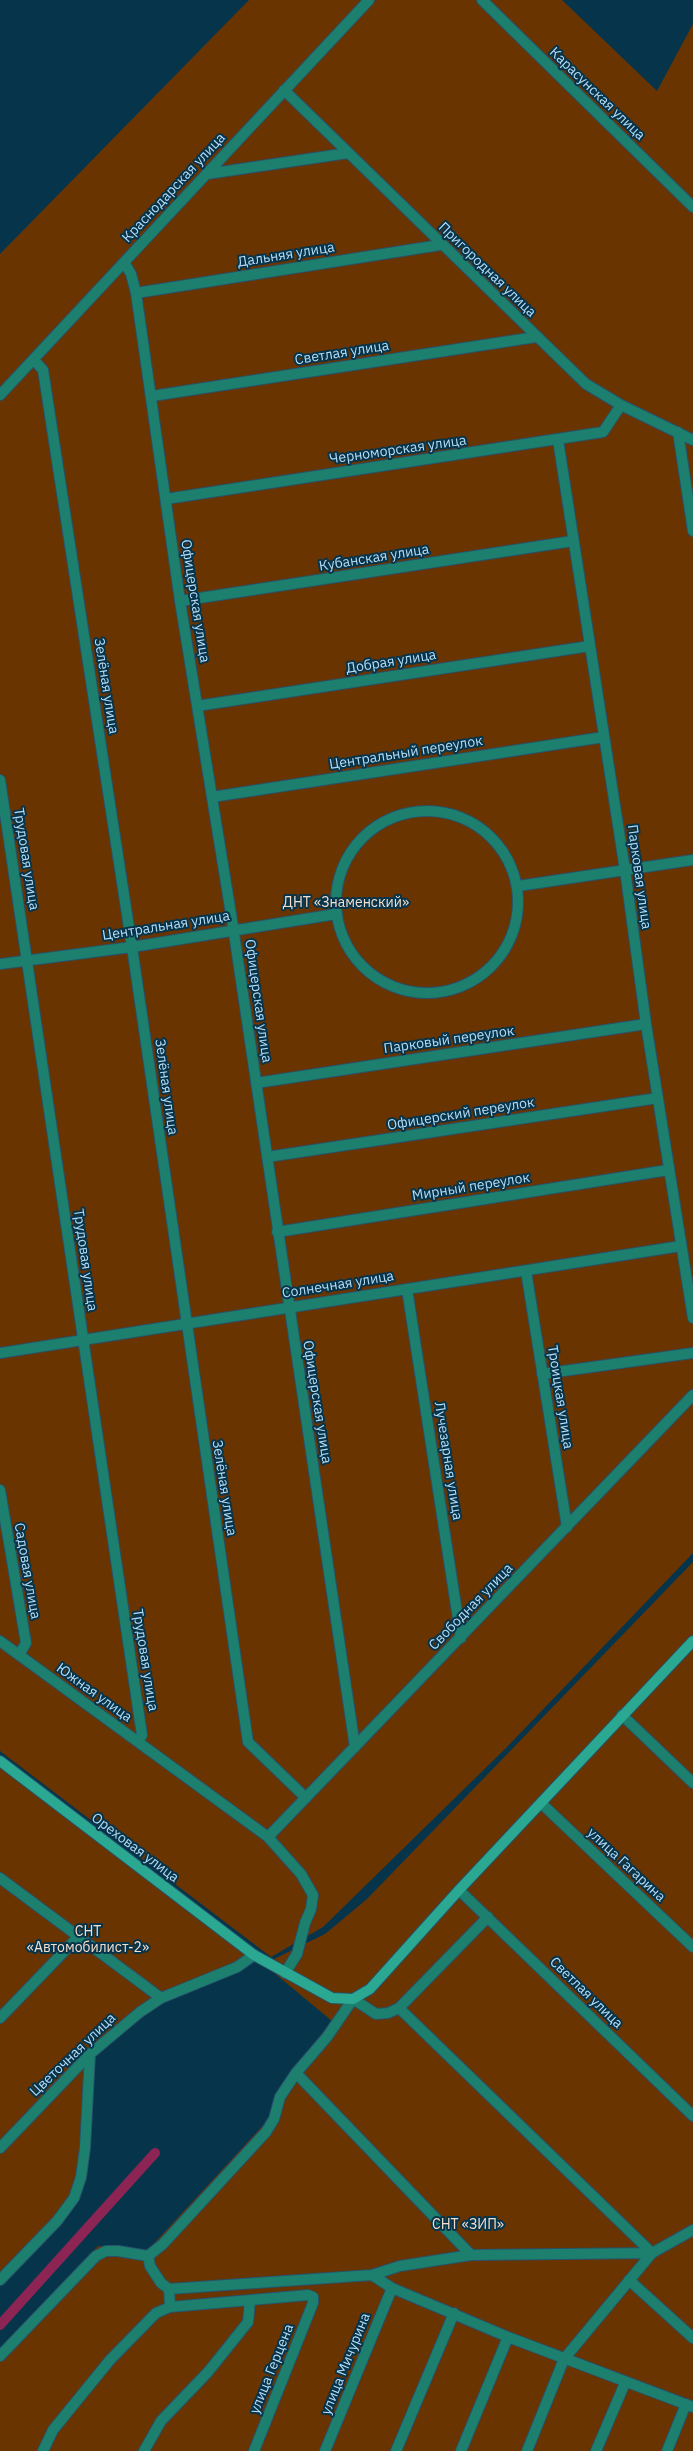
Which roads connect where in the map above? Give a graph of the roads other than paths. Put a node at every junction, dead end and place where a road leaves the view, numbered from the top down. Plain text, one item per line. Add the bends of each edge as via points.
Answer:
1 (369, 0) edge
2 (482, 0) edge
3 (284, 90) junction
4 (348, 153) junction
5 (206, 174) junction
6 (693, 207) edge
7 (440, 245) junction
8 (124, 262) junction
9 (136, 293) junction
10 (536, 337) junction
11 (34, 360) junction
12 (0, 395) edge
13 (152, 396) junction
14 (620, 405) junction
15 (678, 432) junction
16 (558, 440) junction
17 (693, 440) edge
18 (166, 499) junction
19 (693, 531) edge
20 (573, 541) junction
21 (180, 601) junction
22 (590, 646) junction
23 (197, 706) junction
24 (604, 737) junction
25 (0, 780) edge
26 (212, 797) junction
27 (693, 860) edge
28 (626, 870) junction
29 (518, 886) junction
30 (336, 914) junction
31 (233, 930) junction
32 (132, 947) junction
33 (28, 959) junction
34 (0, 964) edge
35 (646, 1024) junction
36 (256, 1083) junction
37 (658, 1098) junction
38 (267, 1157) junction
39 (668, 1170) junction
40 (277, 1232) junction
41 (681, 1246) junction
42 (526, 1271) junction
43 (407, 1289) junction
44 (289, 1307) junction
45 (693, 1318) edge
46 (186, 1325) junction
47 (83, 1341) junction
48 (0, 1353) edge
49 (693, 1353) edge
50 (542, 1374) junction
51 (693, 1395) edge
52 (0, 1490) edge
53 (567, 1527) junction
54 (461, 1638) junction
55 (0, 1641) edge
56 (693, 1641) edge
57 (19, 1655) junction
58 (622, 1715) junction
59 (138, 1742) junction
60 (355, 1748) junction
61 (0, 1762) edge
62 (693, 1782) edge
63 (306, 1798) junction
64 (541, 1803) junction
65 (268, 1838) junction
66 (2, 1884) edge
67 (460, 1890) junction
68 (488, 1917) junction
69 (79, 1936) junction
70 (693, 1948) edge
71 (254, 1955) junction
72 (285, 1974) junction
73 (161, 1998) junction
74 (353, 1999) junction
75 (399, 2008) junction
76 (0, 2018) edge
77 (90, 2054) junction
78 (296, 2073) junction
79 (693, 2116) edge
80 (0, 2148) edge
81 (693, 2230) edge
82 (652, 2253) junction
83 (471, 2255) junction
84 (148, 2256) junction
85 (372, 2275) junction
86 (0, 2280) edge
87 (629, 2280) junction
88 (392, 2288) junction
89 (169, 2289) junction
90 (250, 2301) junction
91 (170, 2307) junction
92 (454, 2313) junction
93 (508, 2337) junction
94 (693, 2338) edge
95 (0, 2356) edge
96 (564, 2359) junction
97 (625, 2382) junction
98 (690, 2406) edge
99 (43, 2451) edge
100 (144, 2451) edge
101 (254, 2451) edge
102 (325, 2451) edge
103 (396, 2451) edge
104 (461, 2451) edge
105 (527, 2451) edge
106 (596, 2451) edge
107 (667, 2451) edge

1 - 3 street, Краснодарская улица
2 - 6 street, Карасунская улица
3 - 4 street, Пригородная улица
3 - 5 street, Краснодарская улица
4 - 5 street
4 - 7 street, Пригородная улица
5 - 8 street, Краснодарская улица
7 - 9 street, Дальняя улица
7 - 10 street, Пригородная улица
8 - 9 street, Офицерская улица
8 - 11 street, Краснодарская улица
9 - 13 street, Офицерская улица
10 - 13 street, Светлая улица
10 - 14 street, Пригородная улица via 586,384
11 - 12 street, Краснодарская улица
11 - 32 street, Зелёная улица via 43,370
13 - 18 street, Офицерская улица
14 - 15 street, Пригородная улица
14 - 16 street, Черноморская улица via 603,432
15 - 17 street, Пригородная улица
15 - 19 street
16 - 18 street, Черноморская улица
16 - 20 street, Парковая улица
18 - 21 street, Офицерская улица
20 - 21 street, Кубанская улица
20 - 22 street, Парковая улица
21 - 23 street, Офицерская улица
22 - 23 street, Добрая улица
22 - 24 street, Парковая улица
23 - 26 street, Офицерская улица
24 - 26 street, Центральный переулок
24 - 28 street, Парковая улица
25 - 33 street, Трудовая улица
26 - 31 street, Офицерская улица
27 - 28 street
28 - 29 street
28 - 35 street, Парковая улица
29 - 30 street via 503,849 482,828 456,814 417,811 398,814 372,828 352,849 339,876
29 - 30 street via 518,921 508,947 491,969 468,984 442,993 415,993 398,988 366,970 349,949
30 - 31 street, Центральная улица
31 - 32 street, Центральная улица
31 - 36 street, Офицерская улица
32 - 33 street, Центральная улица
32 - 46 street, Зелёная улица
33 - 34 street, Центральная улица
33 - 47 street, Трудовая улица
35 - 36 street, Парковый переулок
35 - 37 street, Парковая улица
36 - 38 street, Офицерская улица
37 - 38 street, Офицерский переулок
37 - 39 street, Парковая улица
38 - 40 street, Офицерская улица
39 - 40 street, Мирный переулок
39 - 41 street, Парковая улица
40 - 44 street, Офицерская улица
41 - 42 street, Солнечная улица
41 - 45 street, Парковая улица
42 - 43 street, Солнечная улица
42 - 50 street, Троицкая улица
43 - 44 street, Солнечная улица
43 - 54 street, Лучезарная улица
44 - 46 street, Солнечная улица
44 - 60 street, Офицерская улица
46 - 47 street, Солнечная улица
46 - 63 street, Зелёная улица via 248,1742
47 - 48 street, Солнечная улица
47 - 59 street, Трудовая улица via 142,1735
49 - 50 street
50 - 53 street, Троицкая улица
51 - 53 street, Свободная улица
52 - 57 street, Садовая улица via 26,1643
53 - 54 street, Свободная улица
54 - 60 street, Свободная улица
55 - 57 street, Южная улица
56 - 58 street
57 - 59 street, Южная улица
58 - 62 street
58 - 64 street
59 - 65 street, Южная улица
60 - 63 street, Свободная улица
61 - 71 street, Ореховая улица
63 - 65 street, Свободная улица
64 - 67 street
64 - 70 street, улица Гагарина
65 - 72 street, Южная улица via 301,1874 313,1895 297,1954
66 - 69 street
67 - 68 street, Светлая улица
67 - 74 street via 370,1988
68 - 75 street
68 - 79 street, Светлая улица
69 - 73 street
69 - 76 street
71 - 72 street, Ореховая улица
71 - 73 street, Цветочная улица via 230,1971
72 - 74 street, Ореховая улица via 332,1998
73 - 77 street, Цветочная улица via 117,2029
74 - 75 street via 376,2014
74 - 78 street via 327,2037
75 - 82 street
77 - 80 street, Цветочная улица
77 - 86 street via 85,2148 74,2198 57,2221
78 - 83 street
78 - 84 street via 280,2097 274,2119 266,2132 163,2244
81 - 82 street
82 - 83 street
82 - 87 street
83 - 85 street via 400,2266
84 - 89 street via 150,2266
84 - 95 street via 118,2251 96,2256
85 - 88 street
85 - 89 street
87 - 94 street
87 - 96 street
88 - 92 street
88 - 102 street, улица Мичурина
89 - 91 street
90 - 91 street
90 - 100 street via 248,2322 208,2372 161,2421
90 - 101 street, улица Герцена via 308,2295 313,2297 314,2303
91 - 99 street via 156,2313 110,2360 53,2430
92 - 93 street
92 - 103 street
93 - 96 street
93 - 104 street
96 - 97 street
96 - 105 street
97 - 98 street
97 - 106 street
98 - 107 street

